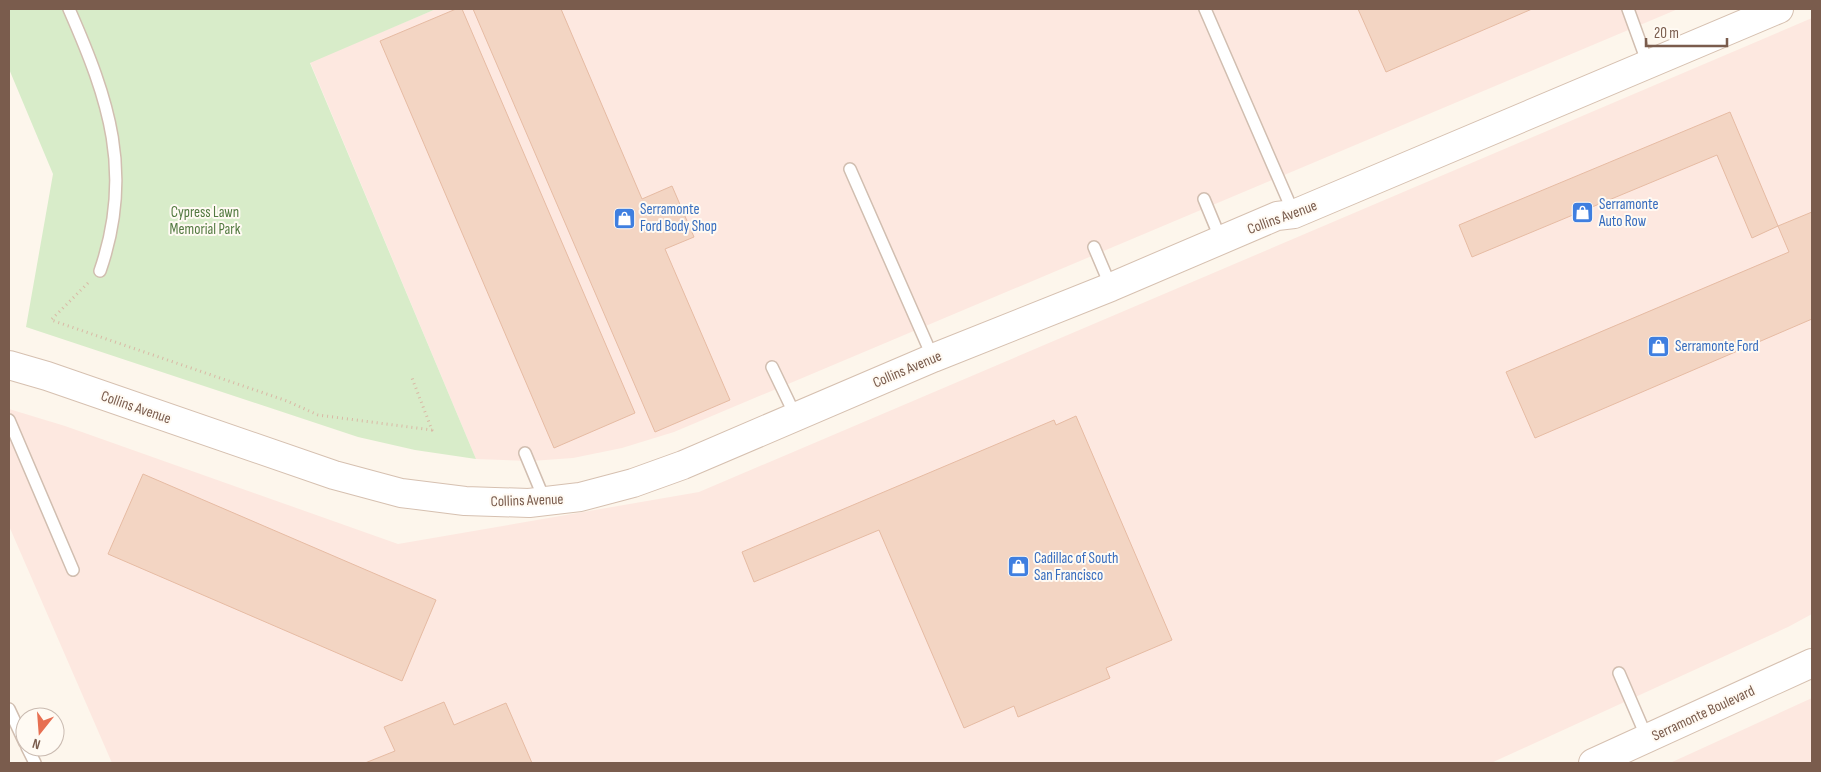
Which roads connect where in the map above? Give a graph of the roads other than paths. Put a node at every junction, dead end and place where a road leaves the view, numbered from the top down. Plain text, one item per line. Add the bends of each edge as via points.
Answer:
1 (69, 9) edge
2 (1205, 9) edge
3 (1628, 9) edge
4 (1779, 9) edge
5 (1648, 64) junction
6 (850, 169) dead end
7 (1204, 200) dead end
8 (1294, 214) junction
9 (1222, 240) junction
10 (1094, 247) dead end
11 (100, 271) road end
12 (1111, 287) junction
13 (933, 358) junction
14 (9, 365) edge
15 (772, 366) dead end
16 (796, 417) junction
17 (9, 420) edge
18 (525, 453) dead end
19 (545, 501) junction
20 (73, 570) dead end
21 (1812, 663) edge
22 (1619, 673) dead end
23 (9, 709) edge
24 (15, 722) edge
25 (1647, 738) junction
26 (1593, 763) edge

1 - 11 lane via 103,93 113,137 114,215
2 - 8 lane
3 - 5 lane
4 - 5 street, Collins Avenue
5 - 8 street, Collins Avenue
6 - 13 lane
7 - 9 lane
8 - 9 street, Collins Avenue via 1277,216
9 - 12 street, Collins Avenue
10 - 12 lane
12 - 13 street, Collins Avenue
13 - 16 street, Collins Avenue
14 - 19 street, Collins Avenue via 334,475 401,493 465,502
15 - 16 lane
16 - 19 street, Collins Avenue via 683,466 633,483 580,497
17 - 20 lane
18 - 19 lane
21 - 25 street, Serramonte Boulevard
22 - 25 lane
23 - 24 lane
25 - 26 street, Serramonte Boulevard

